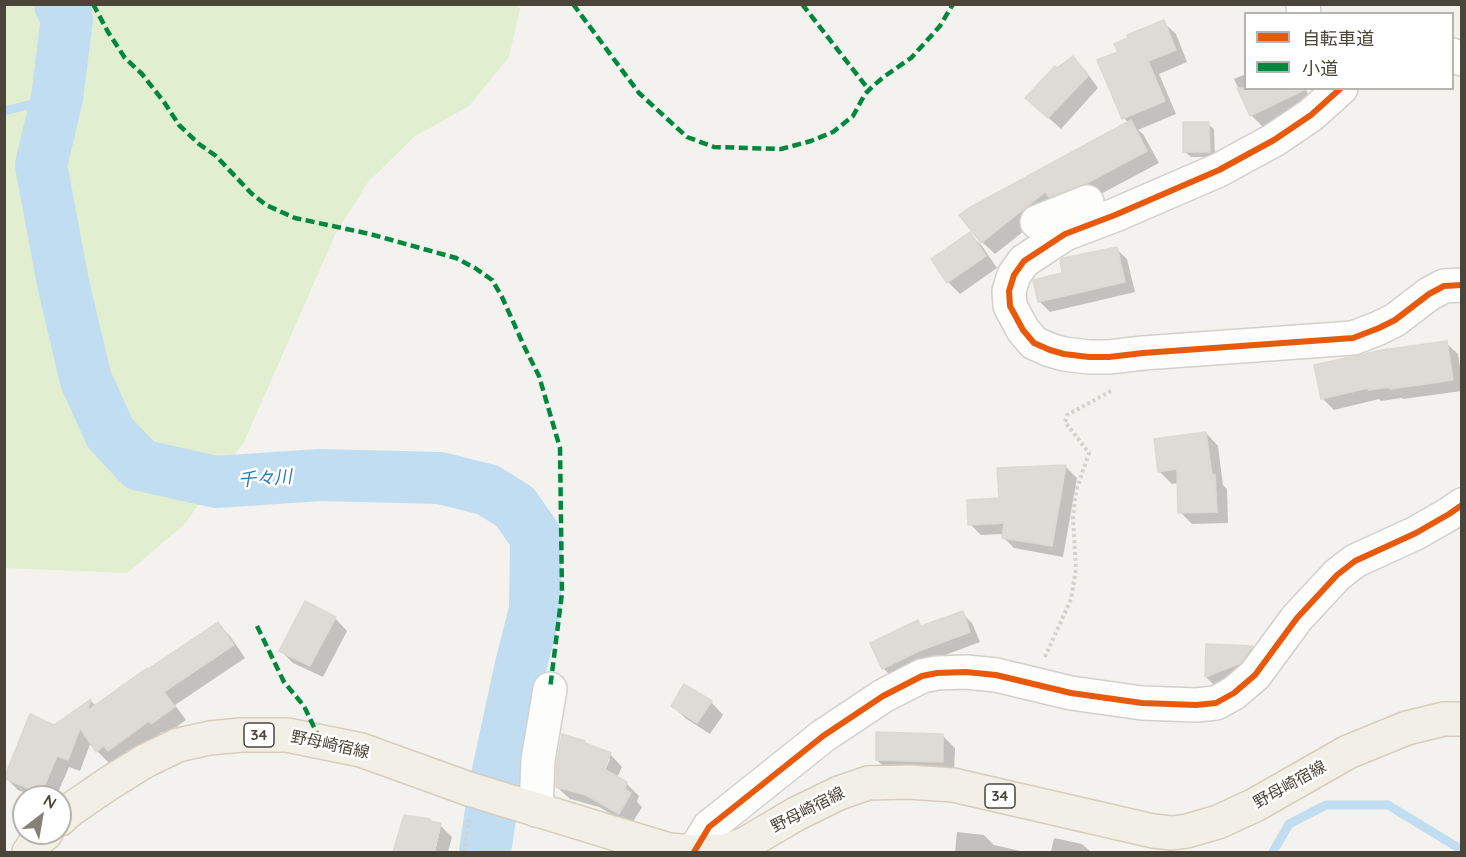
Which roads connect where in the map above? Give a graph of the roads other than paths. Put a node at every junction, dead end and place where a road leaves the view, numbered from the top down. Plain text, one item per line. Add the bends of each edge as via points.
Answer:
1 (1339, 90) edge
2 (1162, 194) junction
3 (1037, 222) dead end
4 (1461, 285) edge
5 (1461, 504) edge
6 (550, 689) dead end
7 (1461, 719) edge
8 (72, 809) edge
9 (534, 809) junction
10 (715, 852) edge

1 - 2 street via 1274,140 1219,170
2 - 3 street via 1143,185 1113,191
2 - 4 street via 1065,234 1024,261 1014,275 1010,306 1034,343 1064,354 1109,357 1353,338 1395,320 1444,286
5 - 10 street via 1416,533 1355,561 1337,575 1297,618 1255,675 1216,703 1142,703 966,672 922,676 883,696 823,736 709,827
6 - 9 street
7 - 10 main road, 野母崎宿線 / 34 via 1407,728 1348,752 1255,805 1187,831 1153,831 952,784 868,783 813,805 746,844
8 - 9 main road, 野母崎宿線 / 34 via 145,761 178,745 241,735 287,735 361,750
9 - 10 main road, 野母崎宿線 / 34 via 669,850

